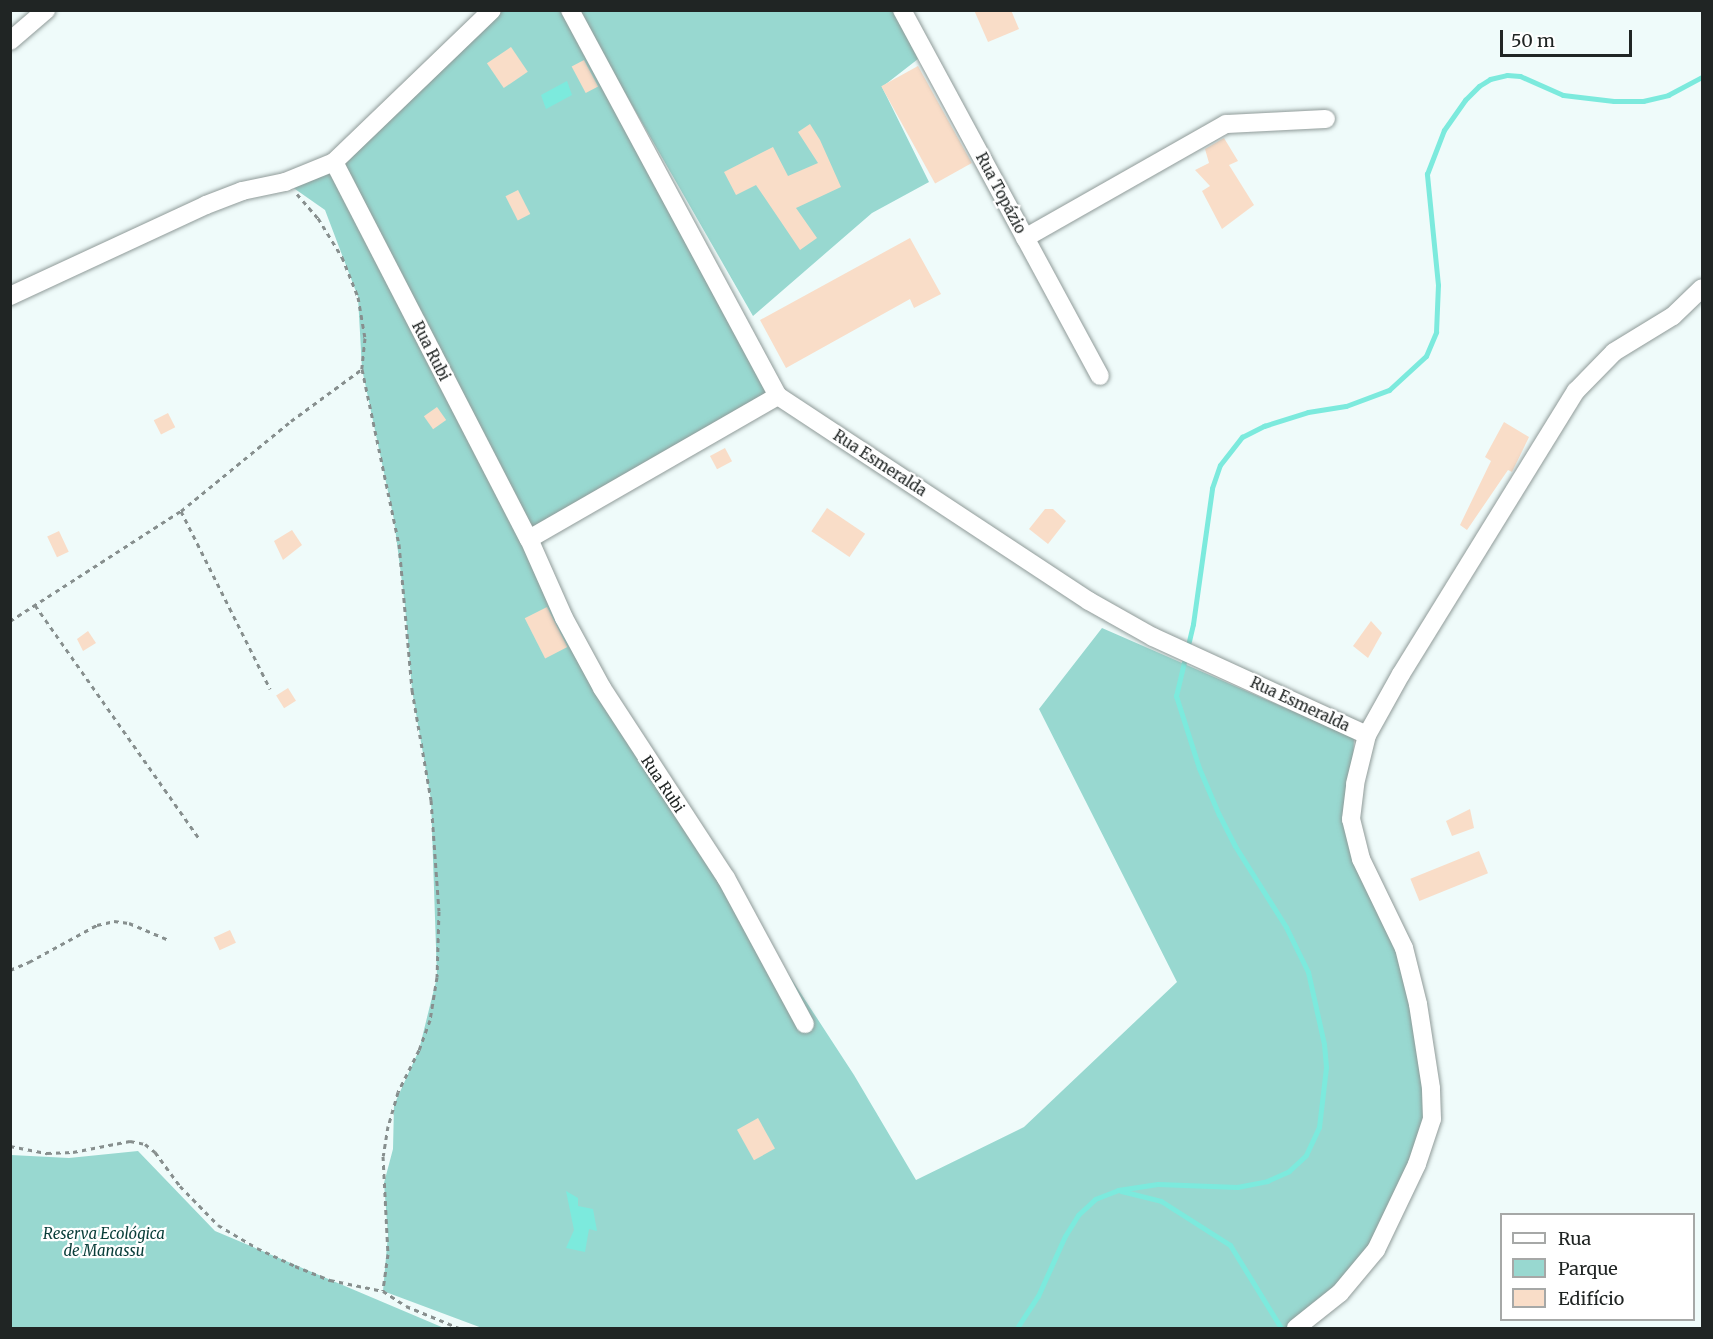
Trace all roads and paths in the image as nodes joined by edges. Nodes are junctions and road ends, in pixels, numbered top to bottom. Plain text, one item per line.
1 (46, 10) edge
2 (492, 10) edge
3 (570, 10) edge
4 (902, 10) edge
5 (10, 41) edge
6 (1326, 118) dead end
7 (334, 162) junction
8 (285, 182) junction
9 (1025, 238) junction
10 (1702, 288) edge
11 (10, 296) edge
12 (362, 369) junction
13 (1100, 376) dead end
14 (778, 396) junction
15 (181, 511) junction
16 (529, 539) junction
17 (35, 605) junction
18 (10, 621) edge
19 (270, 689) dead end
20 (1367, 735) junction
21 (198, 837) dead end
22 (170, 940) dead end
23 (10, 970) edge
24 (806, 1024) dead end
25 (10, 1146) edge
26 (382, 1291) junction
27 (459, 1329) edge
28 (1296, 1329) edge

1 - 5 street
2 - 7 street
3 - 14 street, Rua Esmeralda
4 - 9 street, Rua Topázio
6 - 9 street
7 - 8 street
7 - 16 street, Rua Rubi
8 - 11 street
8 - 12 path
9 - 13 street, Rua Topázio
10 - 20 street
12 - 15 path
12 - 26 path
14 - 16 street
14 - 20 street, Rua Esmeralda
15 - 17 path
15 - 19 path
16 - 24 street, Rua Rubi
17 - 18 path
17 - 21 path
20 - 28 street
22 - 23 path
25 - 26 path
26 - 27 path

